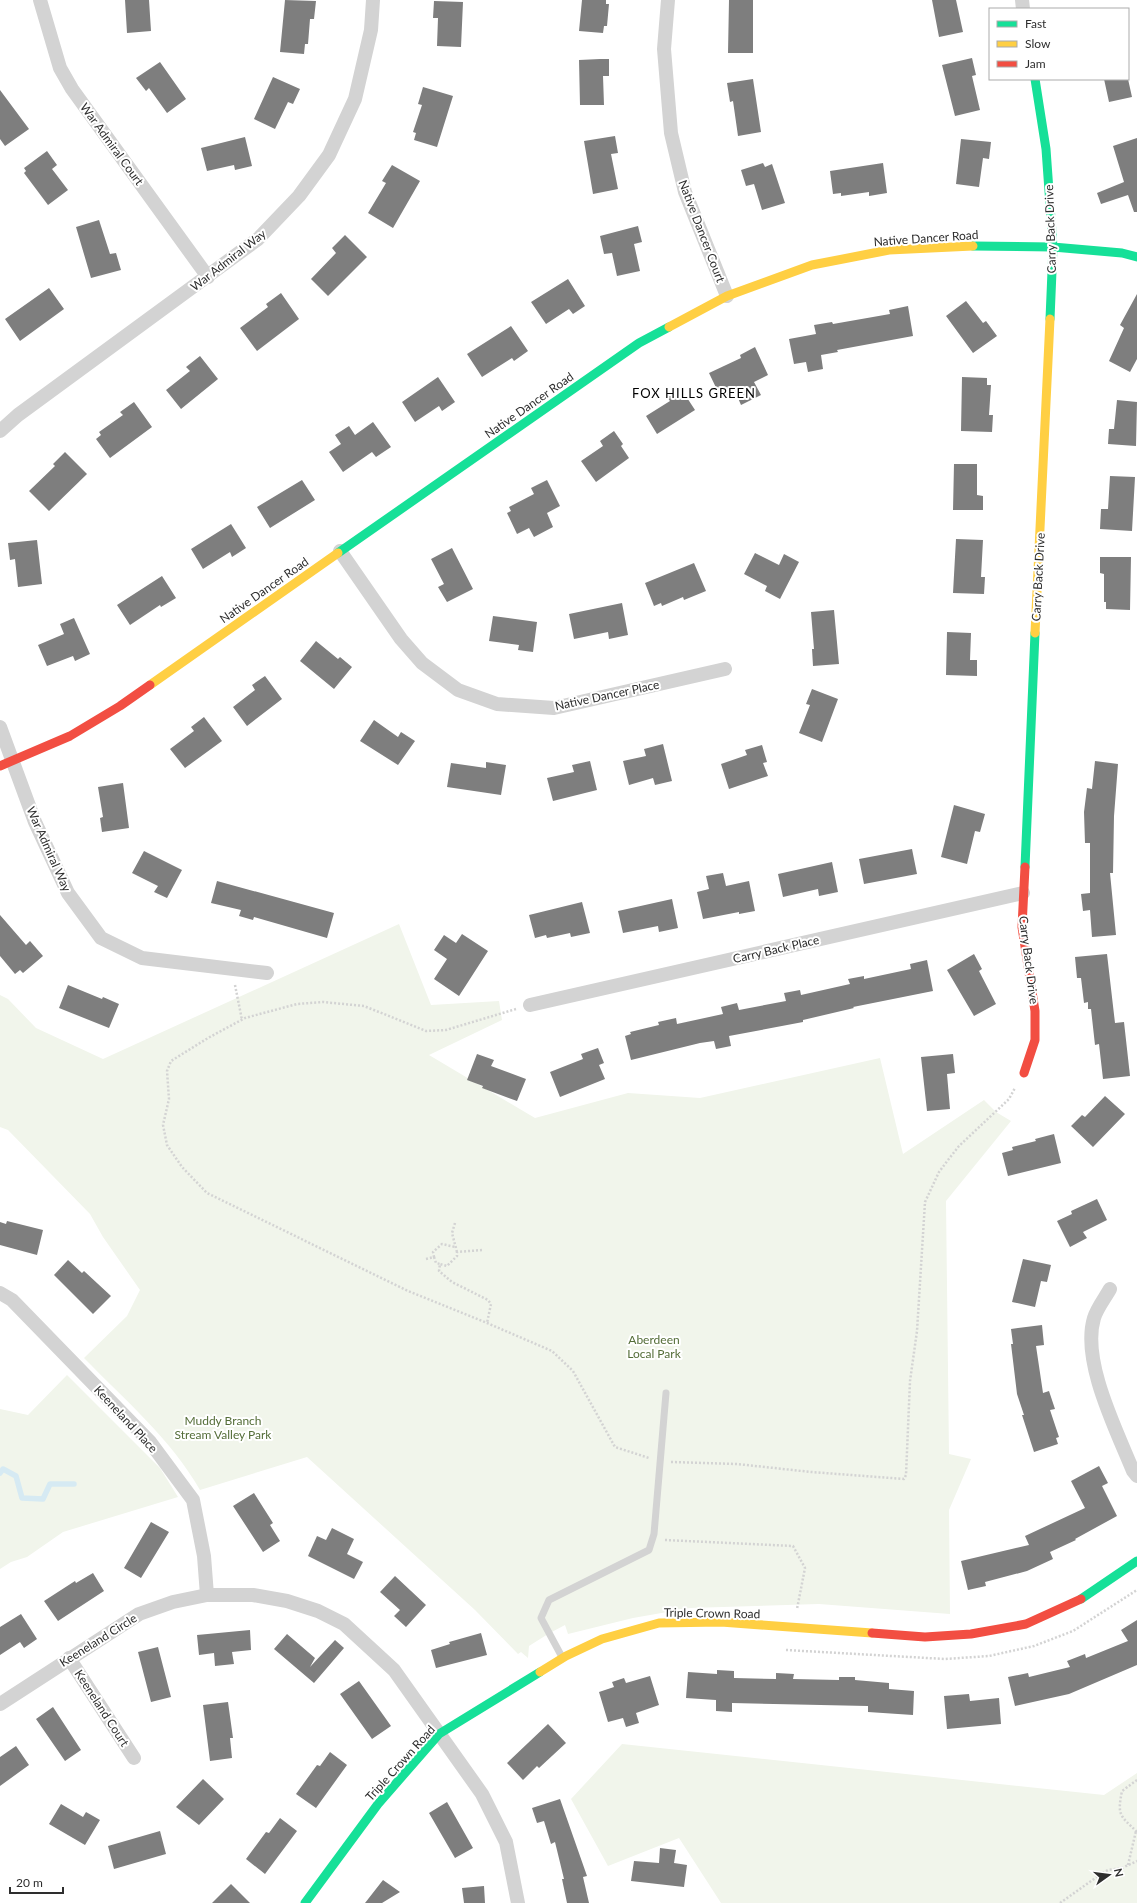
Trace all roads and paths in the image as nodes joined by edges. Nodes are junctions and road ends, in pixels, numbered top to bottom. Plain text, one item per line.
1 (40, 0) edge
2 (373, 0) edge
3 (668, 0) edge
4 (1035, 80) edge
5 (1053, 247) junction
6 (1137, 256) edge
7 (208, 277) junction
8 (727, 296) junction
9 (0, 431) edge
10 (340, 551) junction
11 (725, 669) dead end
12 (0, 727) edge
13 (6, 764) edge
14 (1023, 893) junction
15 (235, 969) junction
16 (267, 973) dead end
17 (530, 1005) joint
18 (242, 1020) junction
19 (1024, 1073) joint
20 (455, 1223) dead end
21 (455, 1247) junction
22 (482, 1250) dead end
23 (457, 1252) junction
24 (434, 1257) junction
25 (426, 1259) dead end
26 (440, 1264) junction
27 (1110, 1289) dead end
28 (0, 1293) edge
29 (487, 1323) junction
30 (666, 1393) dead end
31 (660, 1461) junction
32 (1137, 1476) edge
33 (652, 1540) junction
34 (1137, 1561) edge
35 (1137, 1590) edge
36 (207, 1595) junction
37 (794, 1627) junction
38 (1034, 1646) dead end
39 (69, 1658) junction
40 (563, 1658) junction
41 (0, 1704) edge
42 (439, 1734) junction
43 (134, 1758) dead end
44 (1137, 1780) edge
45 (1137, 1831) edge
46 (1137, 1861) edge
47 (1128, 1866) junction
48 (305, 1903) edge
49 (518, 1903) edge
50 (1060, 1903) edge

1 - 7 street, War Admiral Court
2 - 7 street, War Admiral Way
3 - 8 street, Native Dancer Court
4 - 5 street, Carry Back Drive
5 - 6 street, Native Dancer Road
5 - 8 street, Native Dancer Road
5 - 14 street, Carry Back Drive
7 - 9 street, War Admiral Way
8 - 10 street, Native Dancer Road
10 - 11 street, Native Dancer Place
10 - 13 street, Native Dancer Road
12 - 13 street, War Admiral Way
13 - 15 street, War Admiral Way
14 - 17 street, Carry Back Place
14 - 19 street, Carry Back Drive
15 - 16 street, War Admiral Way
15 - 18 path
17 - 18 path
18 - 29 path
19 - 31 path
20 - 21 path
21 - 23 path
21 - 24 path
22 - 23 path
23 - 26 path
24 - 25 path
24 - 26 path
26 - 29 path
27 - 32 street
28 - 36 street, Keeneland Place
29 - 31 path
30 - 31 lane
31 - 33 lane
33 - 37 path
33 - 40 lane
34 - 37 street, Triple Crown Road
35 - 38 path
36 - 39 street, Keeneland Circle
36 - 42 street, Keeneland Circle
37 - 40 street, Triple Crown Road
39 - 41 street, Keeneland Circle
39 - 43 street, Keeneland Court
40 - 42 street, Triple Crown Road
42 - 48 street, Triple Crown Road
42 - 49 street, Keeneland Circle
44 - 45 path
45 - 47 path
46 - 47 path
47 - 50 path

